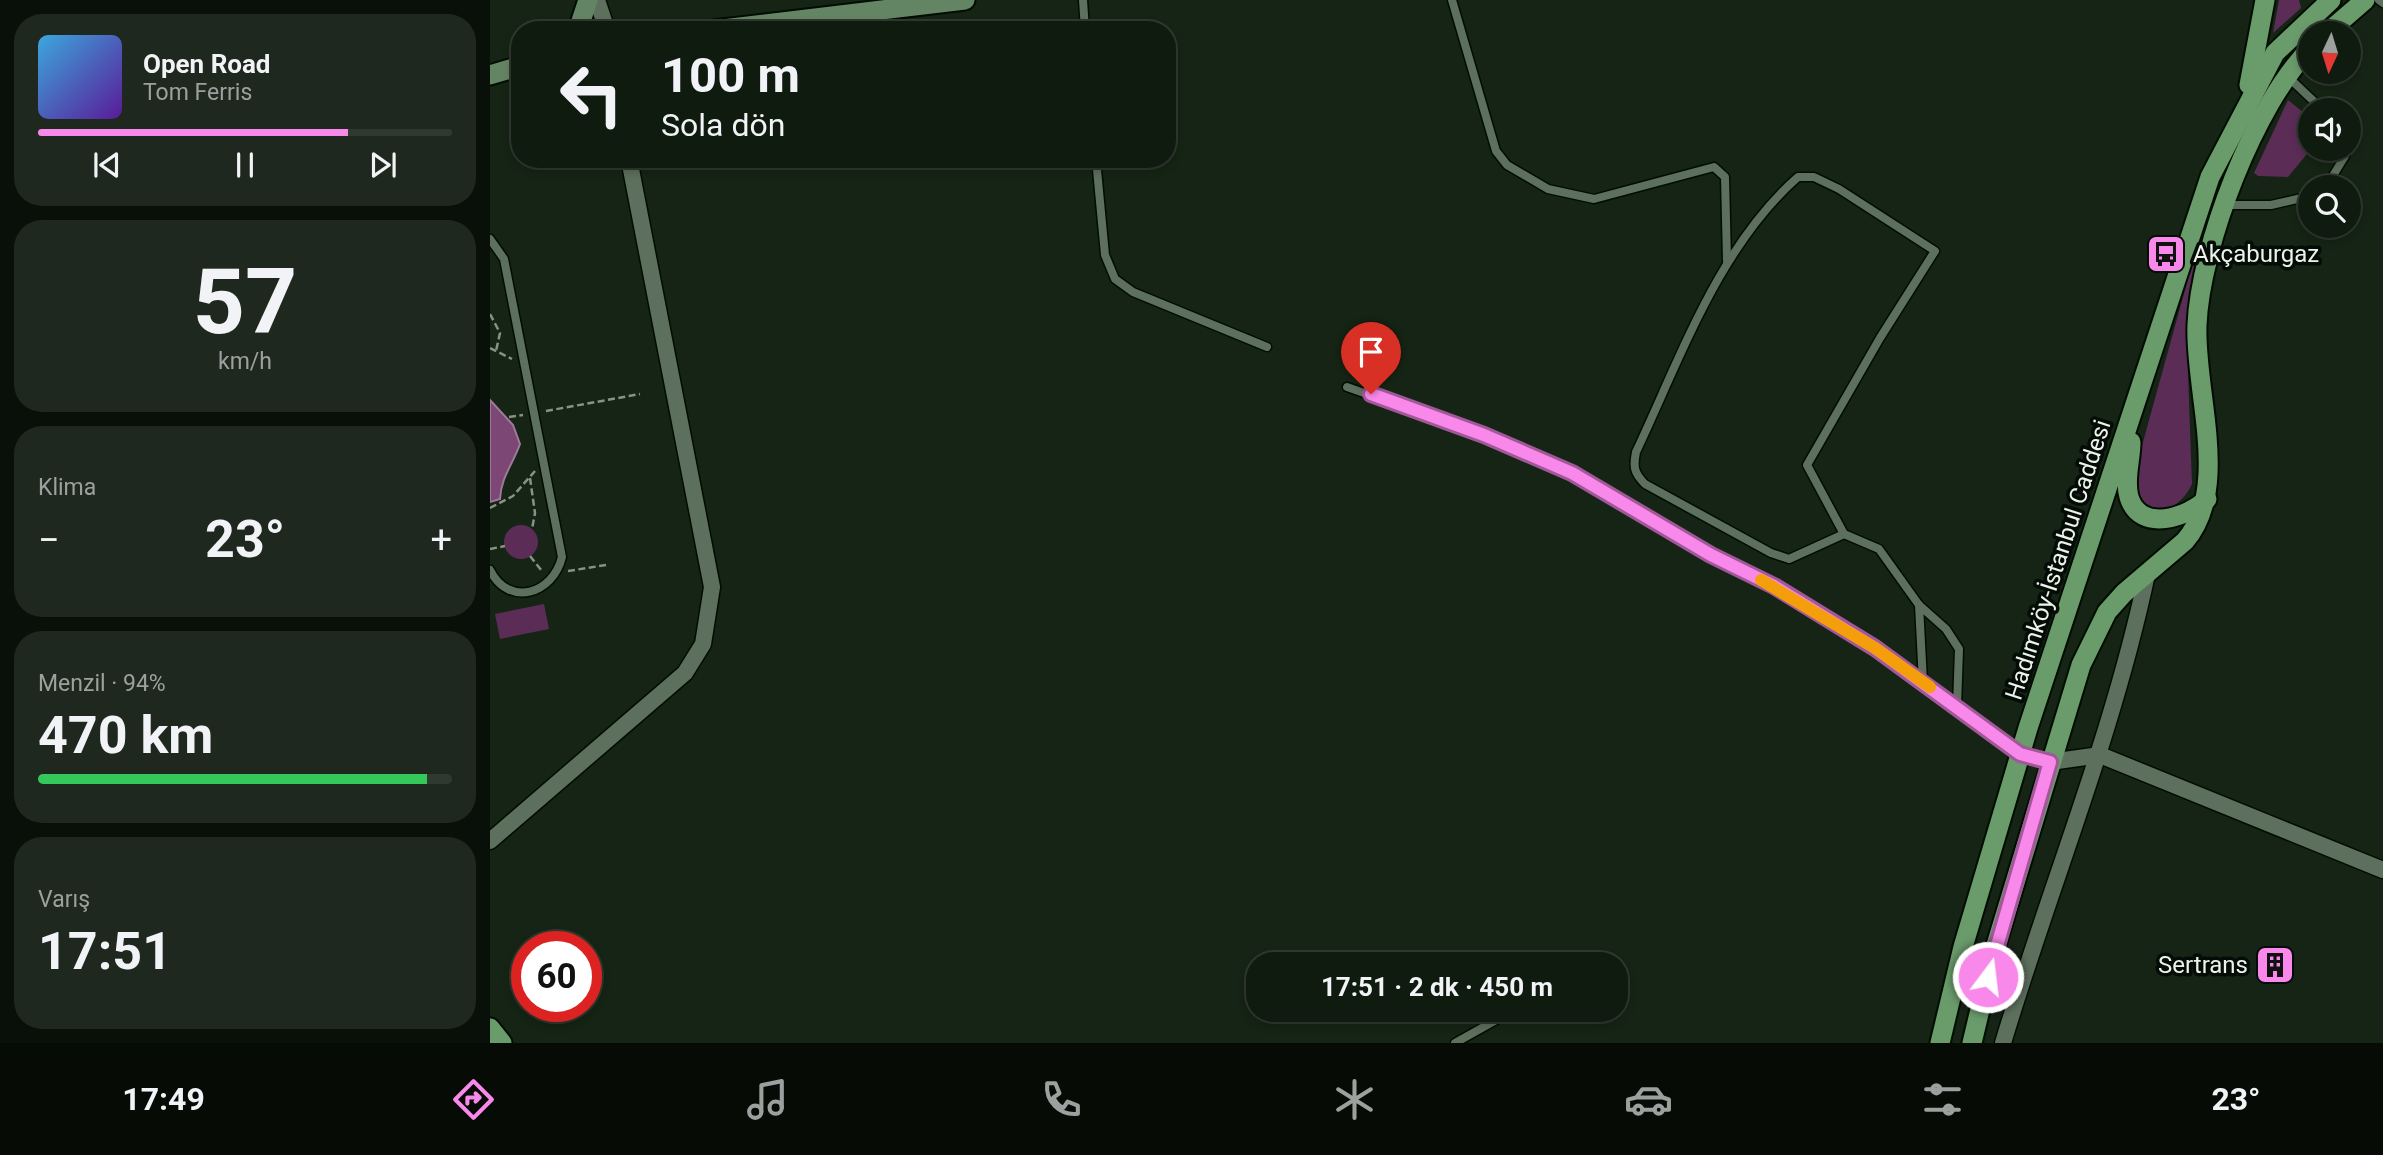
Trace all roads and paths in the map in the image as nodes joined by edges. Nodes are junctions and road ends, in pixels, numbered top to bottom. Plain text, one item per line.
1 (588, 0) edge
2 (597, 0) edge
3 (965, 0) edge
4 (1083, 0) edge
5 (1452, 0) edge
6 (2265, 0) edge
7 (2331, 0) edge
8 (2365, 0) edge
9 (2379, 0) edge
10 (2383, 3) edge
11 (581, 21) edge
12 (604, 21) edge
13 (789, 21) edge
14 (1084, 21) edge
15 (2341, 21) edge
16 (2298, 62) edge
17 (511, 69) edge
18 (490, 75) edge
19 (2287, 75) junction
20 (2311, 98) edge
21 (2246, 103) junction
22 (631, 168) edge
23 (1098, 168) edge
24 (2298, 199) edge
25 (2223, 205) junction
26 (490, 239) edge
27 (1727, 261) junction
28 (490, 314) edge
29 (1267, 347) dead end
30 (490, 348) edge
31 (496, 351) junction
32 (526, 370) junction
33 (1347, 387) dead end
34 (640, 394) dead end
35 (534, 413) junction
36 (2133, 415) junction
37 (509, 417) dead end
38 (543, 458) junction
39 (530, 477) junction
40 (2207, 499) junction
41 (490, 508) edge
42 (533, 529) dead end
43 (1844, 534) junction
44 (505, 546) dead end
45 (490, 549) edge
46 (490, 570) edge
47 (2147, 574) junction
48 (1919, 605) junction
49 (1923, 682) junction
50 (1957, 706) junction
51 (2020, 754) junction
52 (2100, 755) junction
53 (2050, 762) junction
54 (490, 841) edge
55 (2383, 870) edge
56 (1493, 1022) edge
57 (490, 1028) edge
58 (502, 1043) edge
59 (1455, 1043) edge
60 (1940, 1043) edge
61 (1972, 1043) edge
62 (2003, 1043) edge

1 - 11 main road
2 - 12 street
3 - 13 main road
4 - 14 lane
5 - 27 lane
6 - 21 main road
7 - 21 main road
8 - 15 main road
9 - 10 lane
16 - 19 main road
17 - 18 main road
19 - 20 lane
19 - 25 main road
21 - 36 main road
22 - 54 street
23 - 29 lane
24 - 25 lane
25 - 40 main road
26 - 32 lane
27 - 43 lane
27 - 43 lane
28 - 31 path
30 - 31 path
31 - 32 path
32 - 35 lane
33 - 49 lane
34 - 35 path
35 - 37 path
35 - 38 lane
36 - 40 main road
36 - 51 main road, Hadımköy-İstanbul Caddesi
38 - 39 path
38 - 46 lane
39 - 41 path
39 - 42 path
40 - 47 main road
43 - 48 lane
44 - 45 path
47 - 52 street
47 - 53 main road
48 - 49 lane
48 - 50 lane
49 - 50 lane
50 - 51 lane
51 - 53 main road
51 - 60 main road, Hadımköy-İstanbul Caddesi
52 - 53 street
52 - 55 street
52 - 62 street
53 - 61 main road
56 - 59 lane
57 - 58 main road

